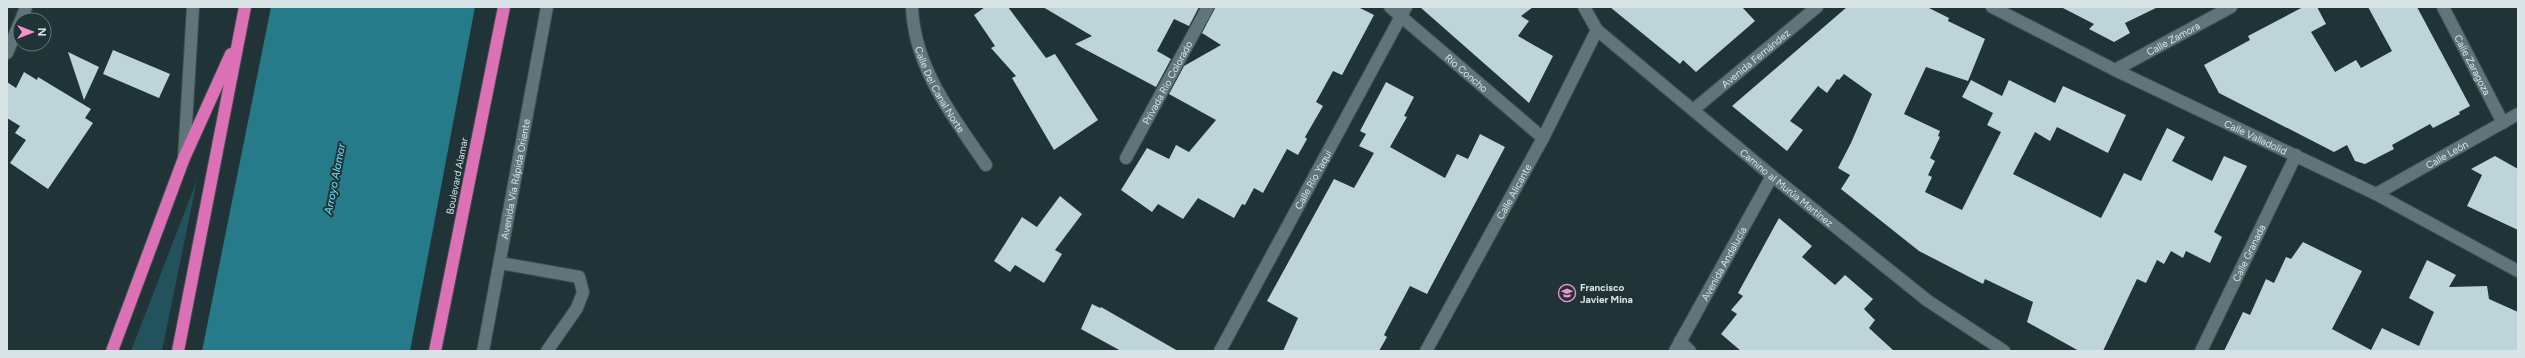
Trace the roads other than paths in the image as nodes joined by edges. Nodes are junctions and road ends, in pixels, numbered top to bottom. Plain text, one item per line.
1 (193, 7) edge
2 (245, 7) edge
3 (504, 7) edge
4 (547, 7) edge
5 (912, 7) edge
6 (1208, 7) edge
7 (1390, 7) edge
8 (1584, 7) edge
9 (1817, 7) edge
10 (1992, 7) edge
11 (2231, 7) edge
12 (2443, 7) edge
13 (1404, 12) edge
14 (1597, 30) junction
15 (240, 34) junction
16 (12, 41) edge
17 (7, 53) edge
18 (2115, 70) junction
19 (1693, 110) junction
20 (2518, 114) edge
21 (2503, 123) junction
22 (1543, 138) junction
23 (2296, 155) junction
24 (184, 158) junction
25 (1126, 158) dead end
26 (986, 165) dead end
27 (1772, 176) junction
28 (2376, 194) junction
29 (500, 264) junction
30 (2518, 271) edge
31 (1677, 346) edge
32 (112, 351) edge
33 (178, 351) edge
34 (435, 351) edge
35 (483, 351) edge
36 (547, 351) edge
37 (1220, 351) edge
38 (1426, 351) edge
39 (1690, 351) edge
40 (2004, 351) edge
41 (2202, 351) edge

1 - 24 street
2 - 15 highway
3 - 34 highway, Boulevard Alamar
4 - 29 street, Avenida Vía Rápida Oriente
5 - 26 street, Calle Del Canal Norte
6 - 25 street, Privada Río Colorado
7 - 13 street, Río Concho
8 - 14 street, Camino al Murúa Martínez
9 - 19 street, Avenida Fernández
10 - 18 street, Calle Valladolid
11 - 18 street, Calle Zamora
12 - 21 street, Calle Zaragoza
13 - 22 street, Río Concho
13 - 37 street, Calle Río Yaqui
14 - 19 street, Camino al Murúa Martínez
14 - 22 street, Calle Alicante
15 - 24 highway
15 - 33 highway
16 - 17 street
18 - 23 street, Calle Valladolid
19 - 27 street, Camino al Murúa Martínez
20 - 21 street, Calle León
21 - 28 street, Calle León
22 - 38 street, Calle Alicante
23 - 28 street, Calle Valladolid
23 - 41 street, Calle Granada
24 - 32 highway
27 - 31 street, Avenida Andalucía
27 - 40 street, Camino al Murúa Martínez
28 - 30 street, Calle Valladolid
29 - 35 street, Avenida Vía Rápida Oriente
29 - 36 street
31 - 39 street

